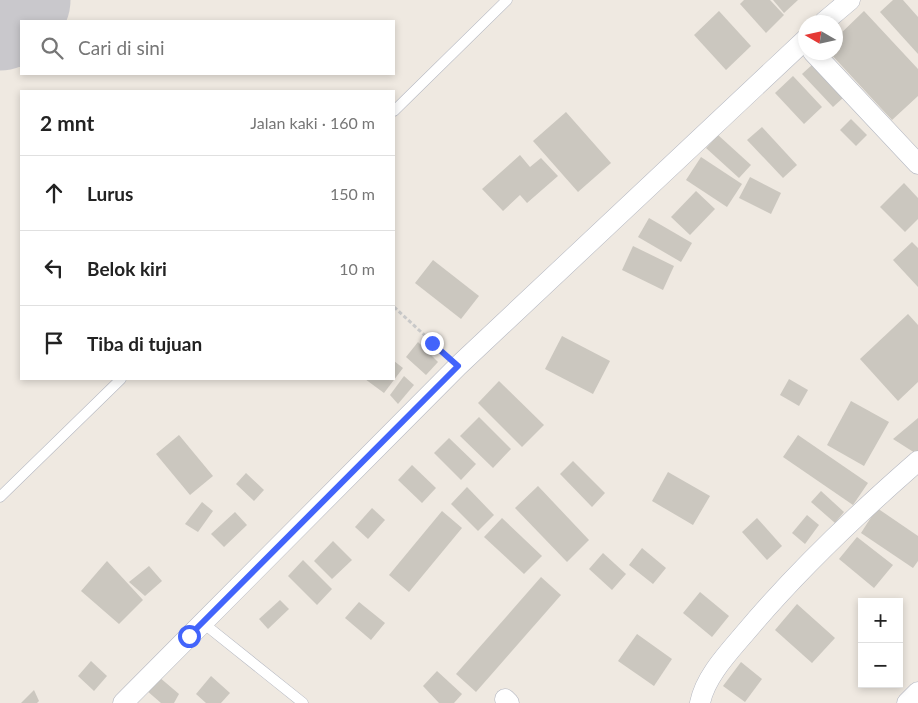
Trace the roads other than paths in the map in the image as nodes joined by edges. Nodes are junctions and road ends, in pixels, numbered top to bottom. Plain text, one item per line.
1 (507, 0) edge
2 (850, 0) edge
3 (832, 15) edge
4 (798, 51) edge
5 (821, 60) edge
6 (395, 110) edge
7 (918, 164) edge
8 (120, 380) edge
9 (918, 461) edge
10 (0, 496) edge
11 (202, 623) junction
12 (918, 692) edge
13 (123, 703) edge
14 (302, 703) edge
15 (700, 703) edge
16 (907, 703) edge

1 - 6 lane
2 - 3 street
4 - 11 street
5 - 7 street
8 - 10 lane
9 - 15 street
11 - 13 street
11 - 14 lane
12 - 16 street

